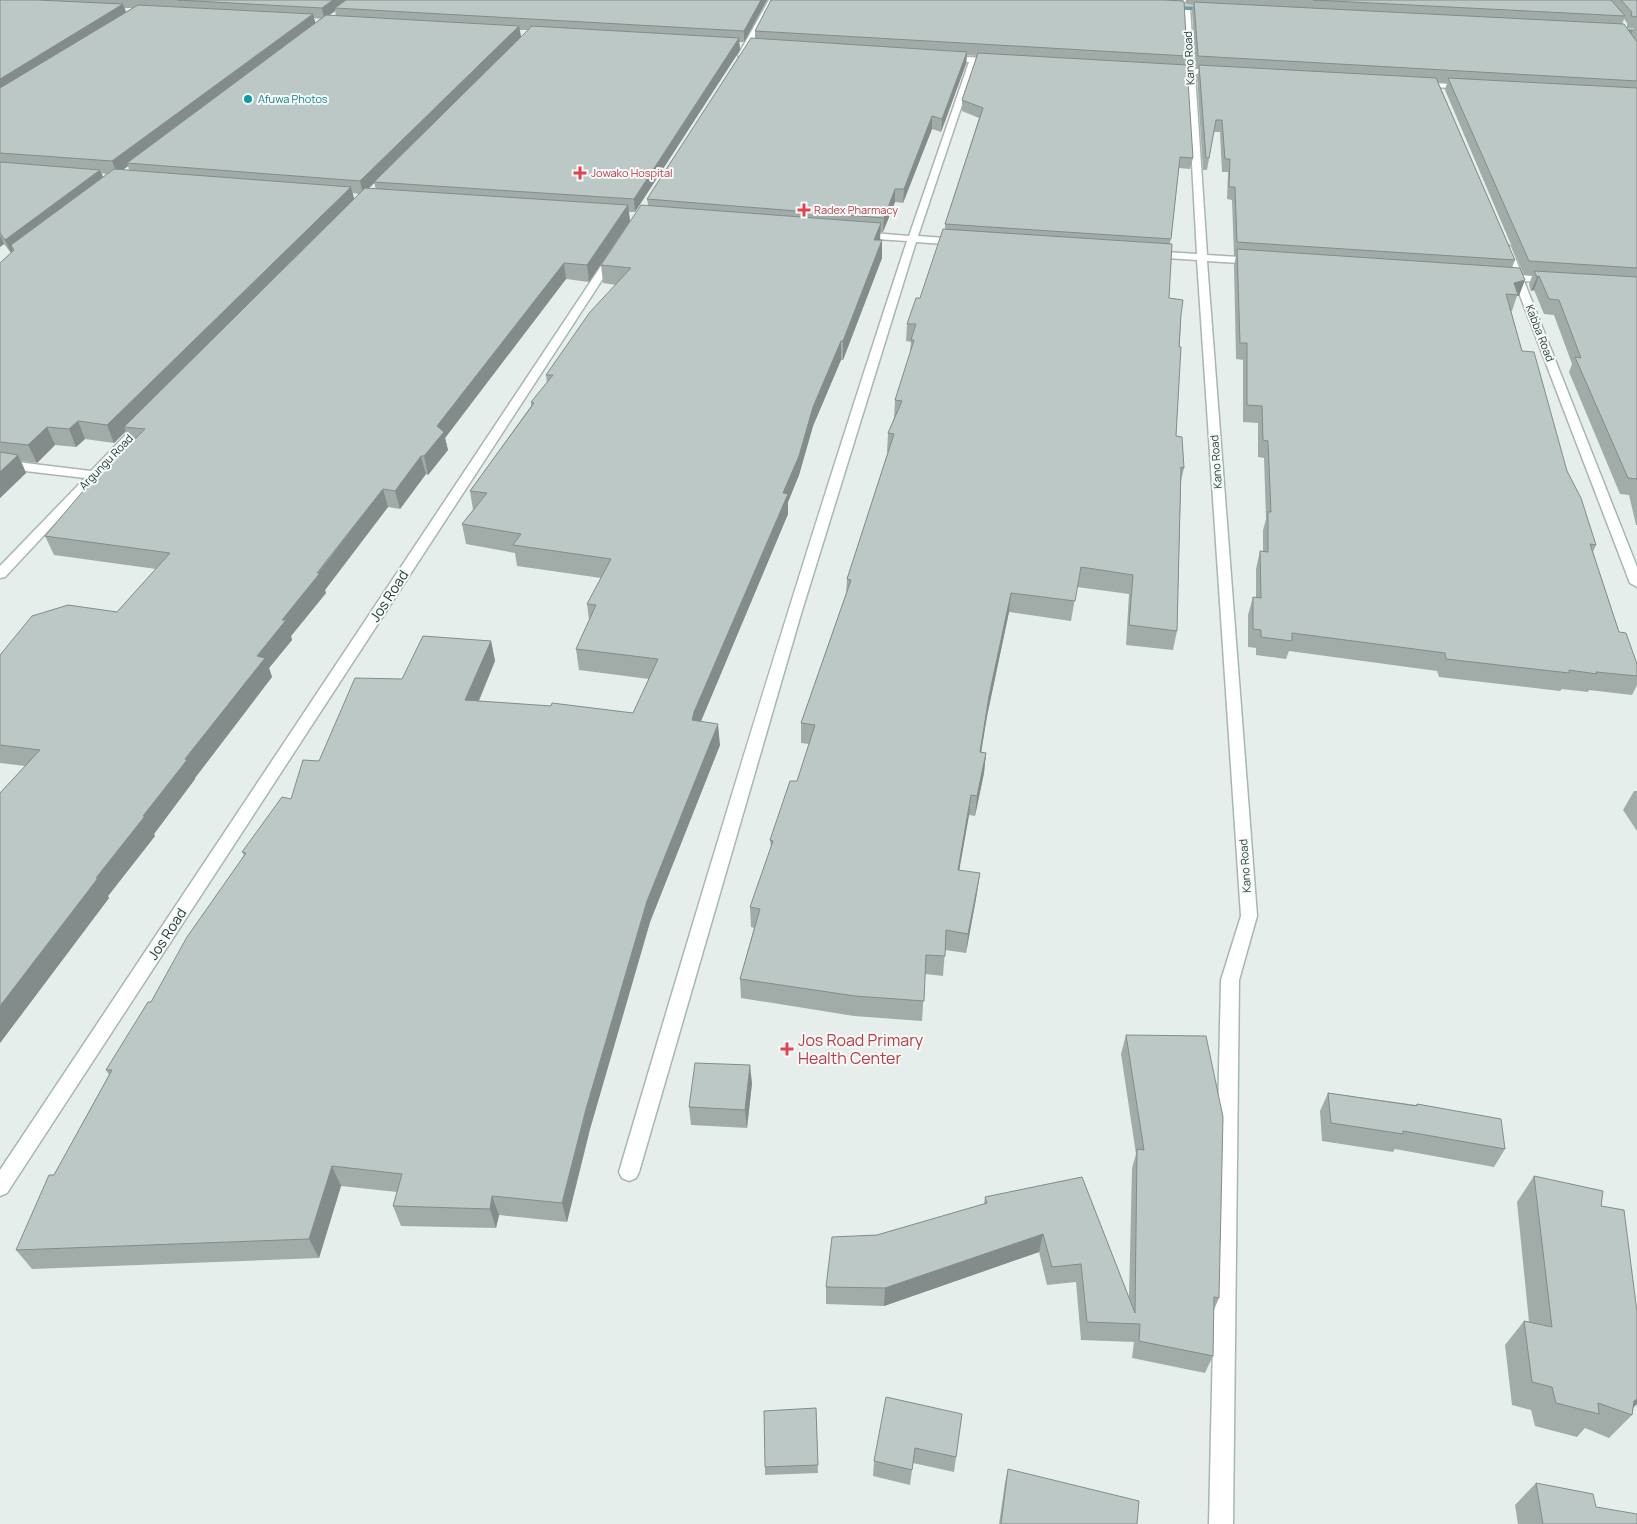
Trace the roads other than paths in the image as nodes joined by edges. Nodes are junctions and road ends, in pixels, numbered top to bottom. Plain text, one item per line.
1 (772, 0) edge
2 (1186, 3) edge
3 (1159, 4) edge
4 (1215, 4) edge
5 (1226, 10) edge
6 (1637, 26) edge
7 (1622, 31) junction
8 (1637, 32) edge
9 (1627, 37) edge
10 (943, 59) edge
11 (973, 60) junction
12 (1000, 62) edge
13 (737, 63) edge
14 (1161, 70) edge
15 (1190, 72) junction
16 (1229, 74) edge
17 (1407, 83) edge
18 (1475, 87) edge
19 (853, 234) edge
20 (911, 239) junction
21 (1503, 241) edge
22 (969, 243) edge
23 (617, 250) edge
24 (1144, 254) edge
25 (1202, 257) junction
26 (1261, 261) edge
27 (1499, 277) edge
28 (1519, 278) junction
29 (1558, 281) edge
30 (148, 418) edge
31 (0, 464) edge
32 (92, 475) junction
33 (0, 574) edge
34 (1637, 583) edge
35 (629, 1172) dead end
36 (0, 1188) edge
37 (1221, 1524) edge

1 - 13 street
2 - 3 main road
2 - 4 main road
2 - 5 main road
2 - 15 street, Kano Road
6 - 7 main road
7 - 8 main road
7 - 9 street
10 - 11 street
11 - 12 street
11 - 20 street
14 - 15 street
15 - 16 street
15 - 25 street, Kano Road
17 - 18 street
19 - 20 street
20 - 22 street
20 - 35 street
21 - 28 street, Kabba Road
23 - 36 street, Jos Road
24 - 25 street
25 - 26 street
25 - 37 street, Kano Road
27 - 28 street
28 - 29 street
28 - 34 street, Kabba Road
30 - 32 street, Argungu Road
31 - 32 street
32 - 33 street, Argungu Road

